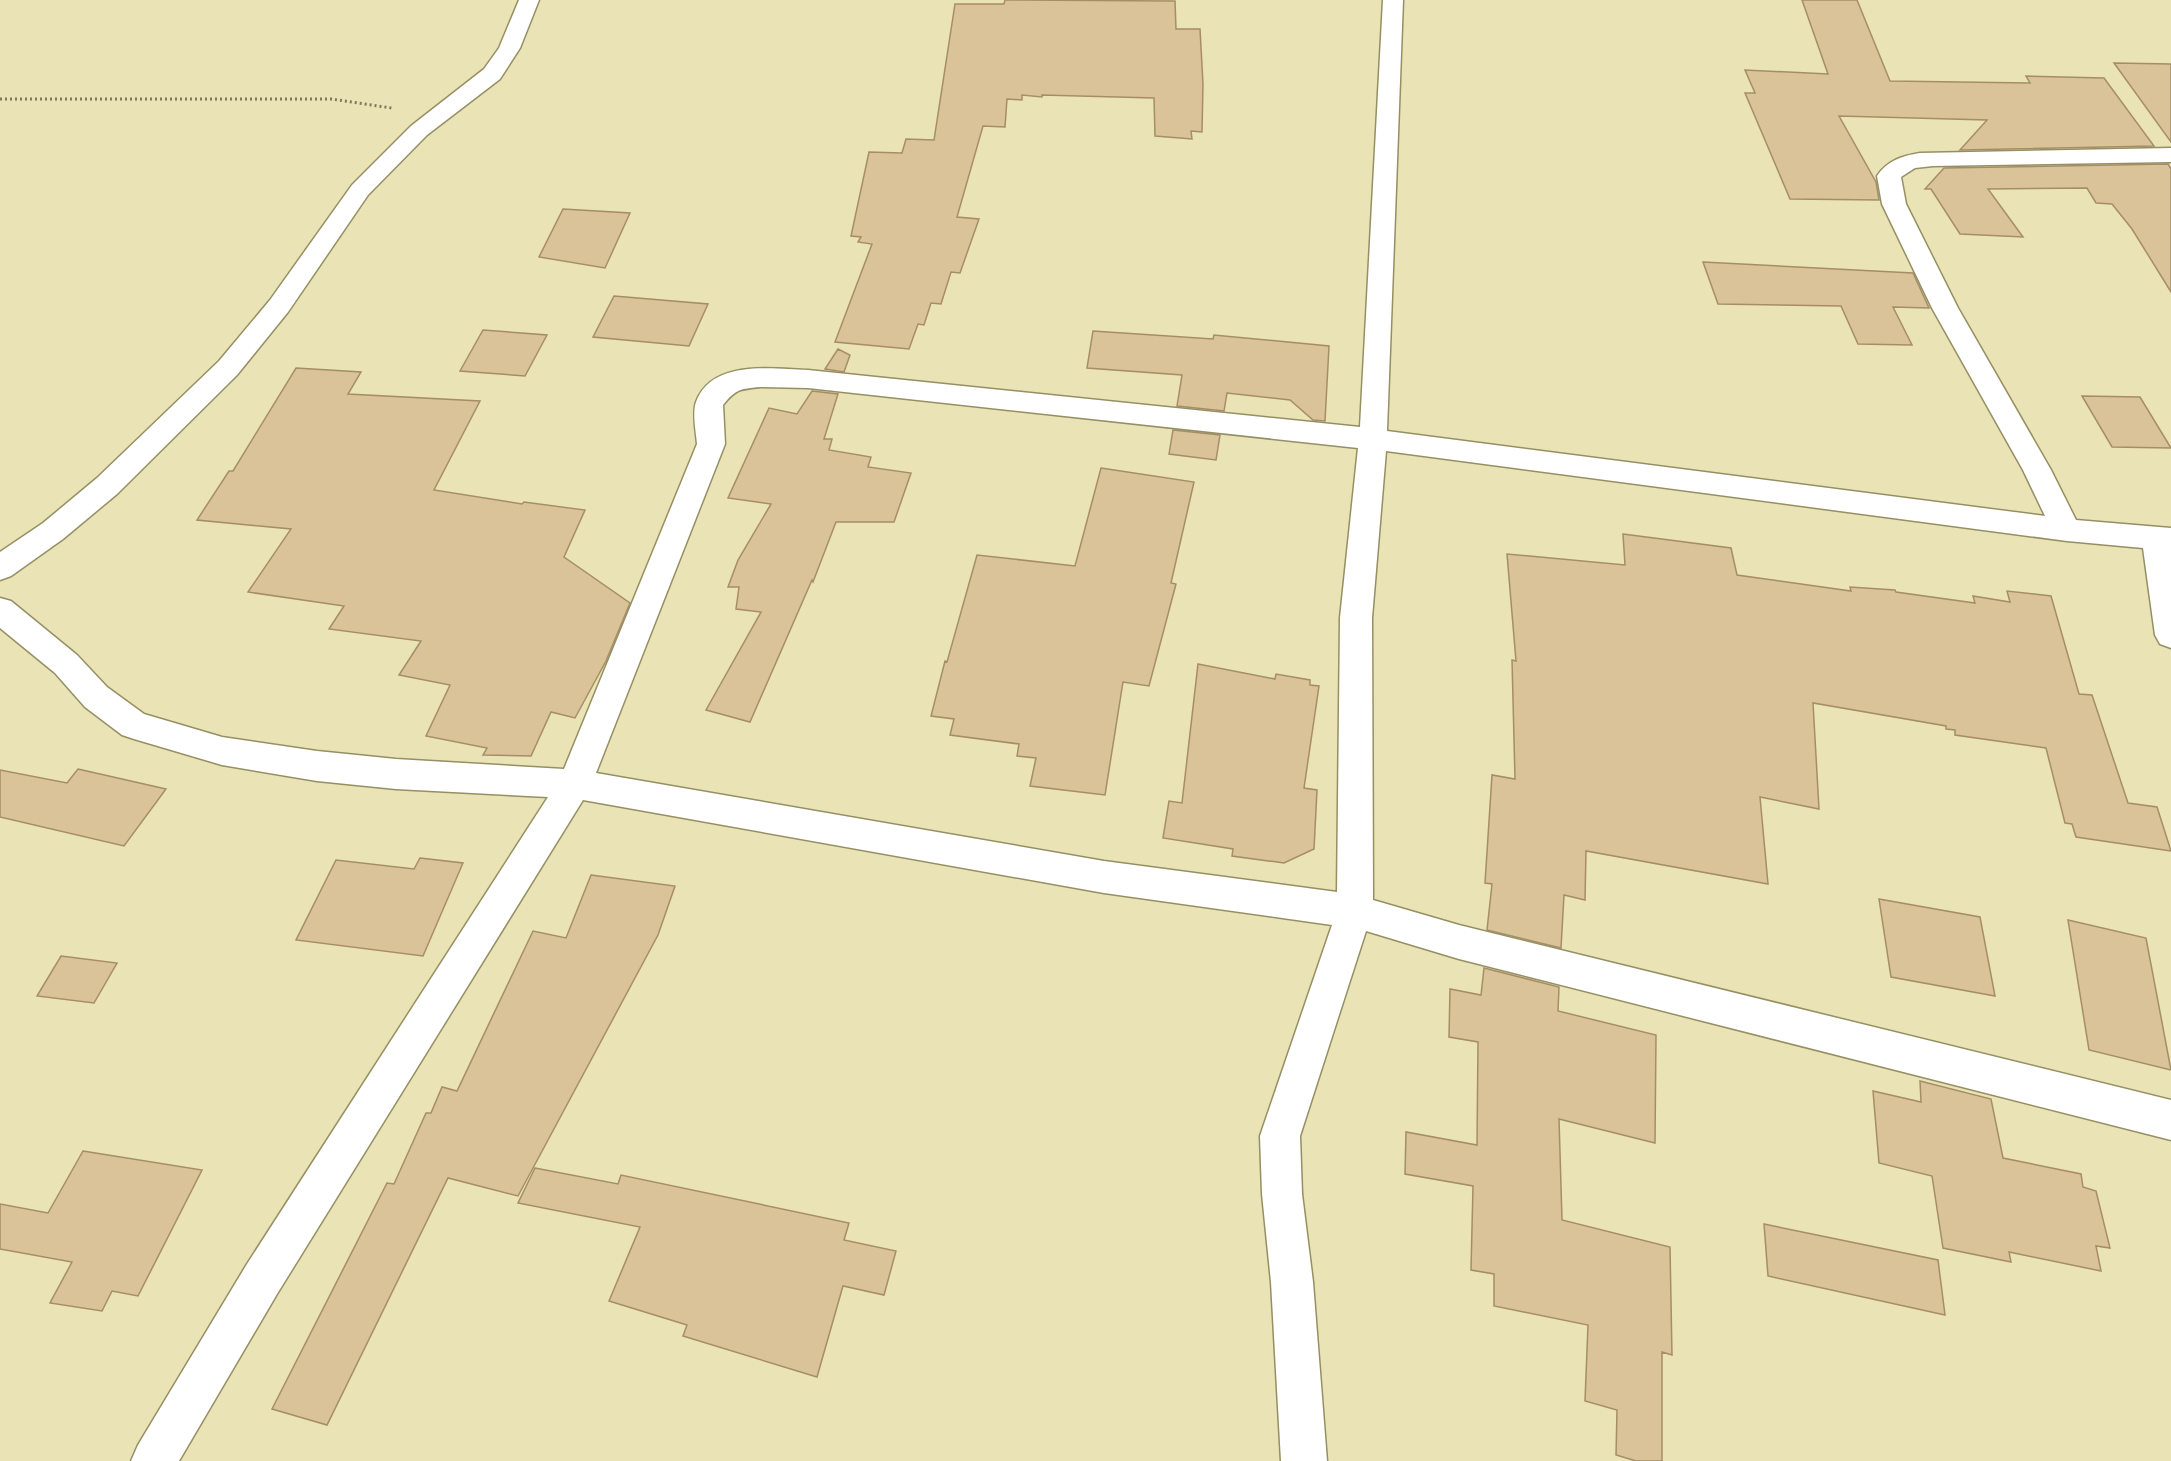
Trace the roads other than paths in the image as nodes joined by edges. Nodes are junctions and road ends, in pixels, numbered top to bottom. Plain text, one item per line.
1 (529, 0) edge
2 (1393, 0) edge
3 (2171, 155) edge
4 (1373, 439) junction
5 (2067, 530) junction
6 (2164, 538) edge
7 (0, 568) edge
8 (0, 610) edge
9 (2171, 635) edge
10 (575, 784) junction
11 (1354, 911) junction
12 (2171, 1120) edge
13 (154, 1461) edge
14 (1304, 1461) edge

1 - 7 street
2 - 4 street
3 - 5 street
4 - 5 street
4 - 10 street
4 - 11 street
5 - 6 street
6 - 9 street
8 - 10 street
10 - 11 street
10 - 13 street
11 - 12 street
11 - 14 street

